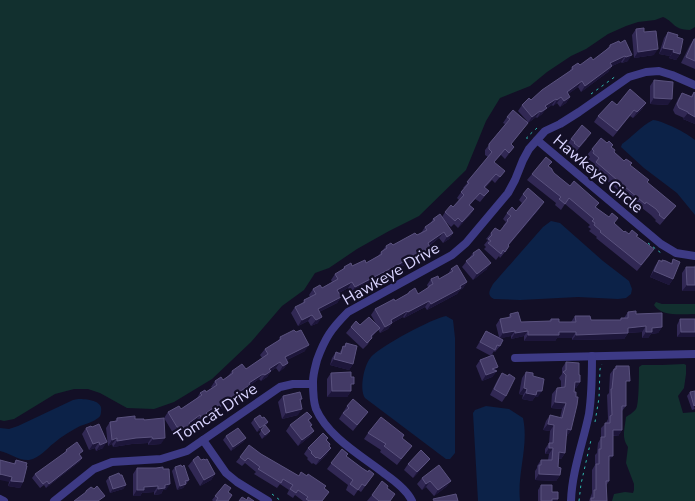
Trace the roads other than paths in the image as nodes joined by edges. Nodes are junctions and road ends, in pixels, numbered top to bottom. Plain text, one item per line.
1 (695, 85) edge
2 (537, 140) junction
3 (695, 256) edge
4 (695, 354) edge
5 (592, 356) junction
6 (515, 358) dead end
7 (313, 384) junction
8 (203, 440) junction
9 (269, 497) edge
10 (0, 499) edge
11 (4, 501) edge
12 (54, 501) edge
13 (412, 501) edge
14 (571, 501) edge

1 - 2 street, Hawkeye Circle
2 - 3 street, Hawkeye Circle
2 - 7 street, Hawkeye Drive
4 - 5 street
5 - 6 street
5 - 14 street
7 - 8 street, Tomcat Drive
7 - 13 street, Hawkeye Drive
8 - 9 street
8 - 12 street, Tomcat Drive
10 - 11 street

